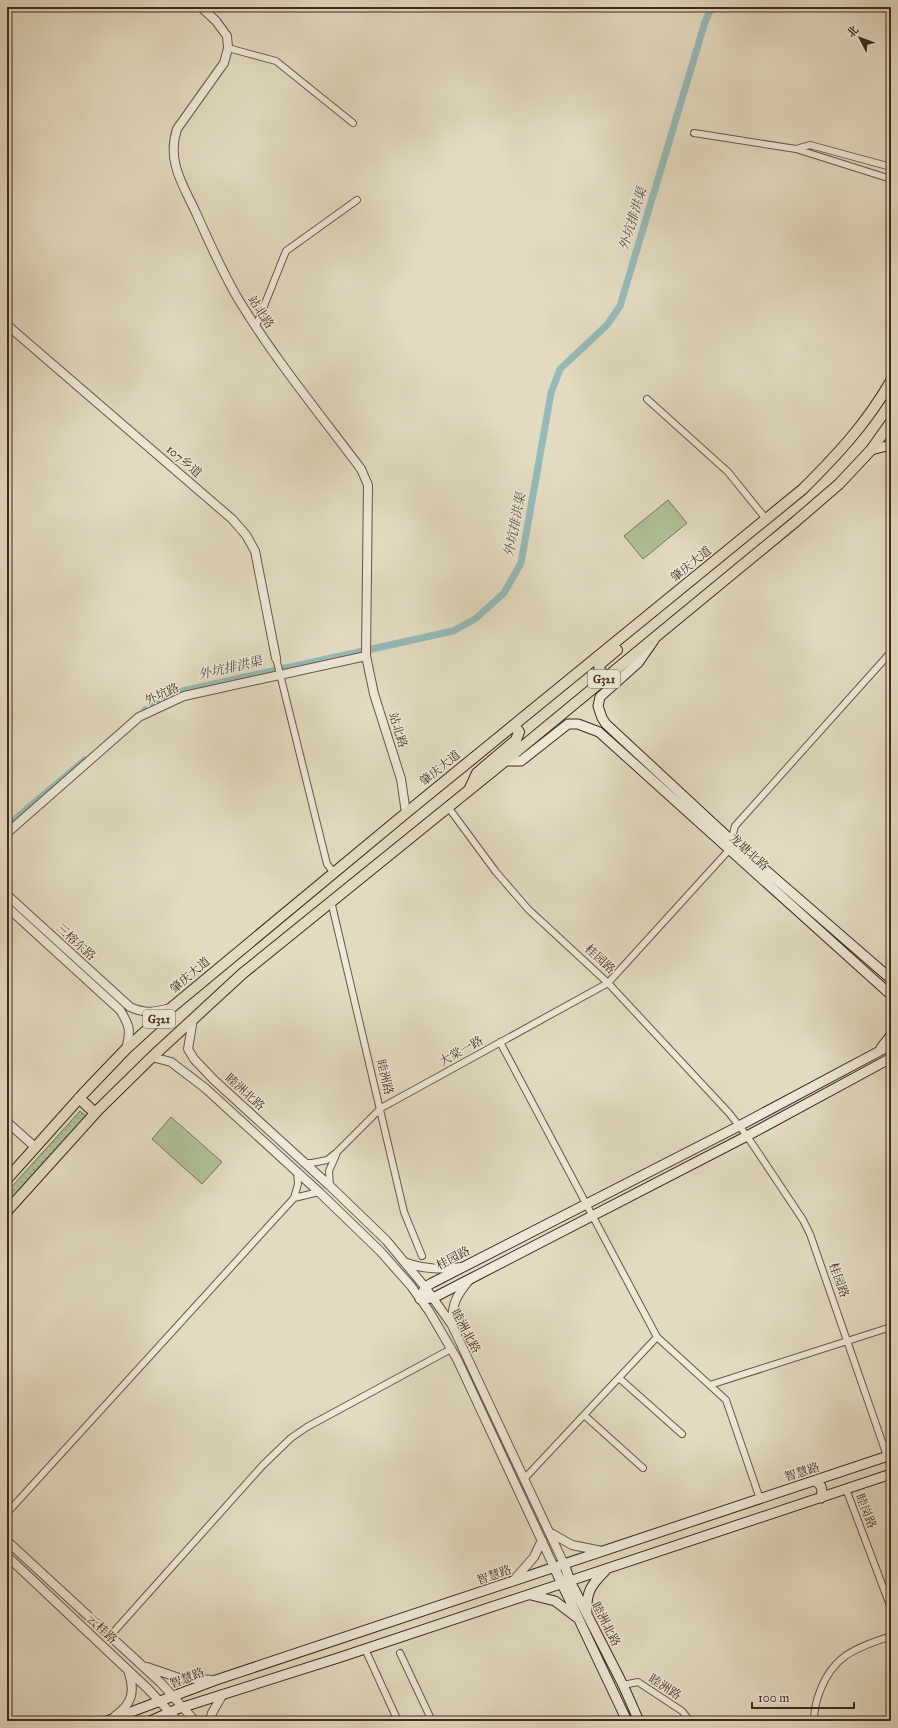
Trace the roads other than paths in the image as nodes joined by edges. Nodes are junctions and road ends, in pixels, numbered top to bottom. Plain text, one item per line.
1 (201, 7) edge
2 (228, 48) junction
3 (353, 123) dead end
4 (694, 133) dead end
5 (796, 149) junction
6 (891, 167) edge
7 (891, 179) edge
8 (357, 200) dead end
9 (7, 326) edge
10 (256, 326) junction
11 (891, 381) edge
12 (647, 399) dead end
13 (891, 422) edge
14 (891, 445) edge
15 (870, 450) junction
16 (766, 519) junction
17 (644, 619) junction
18 (659, 633) junction
19 (891, 652) edge
20 (366, 656) junction
21 (276, 658) joint
22 (280, 675) junction
23 (608, 676) junction
24 (514, 725) junction
25 (505, 761) junction
26 (468, 791) junction
27 (448, 807) junction
28 (406, 813) junction
29 (7, 833) edge
30 (731, 840) junction
31 (729, 850) junction
32 (334, 873) junction
33 (7, 895) edge
34 (331, 902) junction
35 (7, 907) edge
36 (891, 979) edge
37 (608, 983) junction
38 (888, 992) edge
39 (891, 1003) edge
40 (171, 1008) junction
41 (193, 1019) junction
42 (891, 1035) edge
43 (500, 1042) junction
44 (891, 1045) edge
45 (126, 1050) junction
46 (878, 1052) junction
47 (152, 1057) junction
48 (889, 1060) edge
49 (214, 1080) junction
50 (206, 1088) junction
51 (80, 1098) junction
52 (381, 1108) junction
53 (96, 1113) junction
54 (7, 1122) edge
55 (739, 1126) junction
56 (747, 1136) junction
57 (35, 1147) junction
58 (336, 1153) junction
59 (304, 1163) junction
60 (297, 1171) junction
61 (7, 1179) edge
62 (330, 1186) junction
63 (319, 1192) junction
64 (294, 1198) junction
65 (586, 1204) junction
66 (7, 1211) edge
67 (592, 1216) junction
68 (422, 1256) dead end
69 (405, 1262) junction
70 (463, 1266) junction
71 (472, 1278) junction
72 (425, 1287) junction
73 (433, 1298) junction
74 (420, 1299) junction
75 (452, 1325) junction
76 (891, 1327) edge
77 (657, 1337) junction
78 (847, 1342) junction
79 (452, 1349) junction
80 (619, 1378) junction
81 (710, 1385) junction
82 (584, 1415) junction
83 (682, 1434) dead end
84 (889, 1456) edge
85 (643, 1468) dead end
86 (891, 1474) edge
87 (524, 1479) junction
88 (815, 1481) junction
89 (846, 1489) junction
90 (821, 1498) junction
91 (760, 1499) junction
92 (7, 1512) edge
93 (549, 1532) junction
94 (542, 1540) junction
95 (7, 1541) edge
96 (602, 1551) junction
97 (7, 1556) edge
98 (564, 1564) junction
99 (554, 1567) junction
100 (607, 1568) junction
101 (513, 1581) junction
102 (566, 1582) junction
103 (530, 1594) junction
104 (891, 1608) edge
105 (587, 1613) junction
106 (579, 1620) junction
107 (110, 1636) junction
108 (891, 1636) edge
109 (336, 1641) junction
110 (365, 1649) junction
111 (400, 1653) dead end
112 (341, 1657) junction
113 (143, 1666) junction
114 (128, 1670) junction
115 (216, 1680) junction
116 (623, 1686) junction
117 (223, 1694) junction
118 (174, 1696) junction
119 (160, 1701) junction
120 (183, 1707) junction
121 (170, 1712) junction
122 (108, 1720) edge
123 (150, 1721) edge
124 (178, 1721) edge
125 (195, 1721) edge
126 (210, 1721) edge
127 (398, 1721) edge
128 (432, 1721) edge
129 (627, 1721) edge
130 (639, 1721) edge
131 (690, 1721) edge
132 (814, 1721) edge

1 - 2 street
2 - 3 street
2 - 10 street, 站北路
4 - 5 street
5 - 6 street
5 - 7 street
8 - 10 street
9 - 21 street, 107乡道
10 - 20 street, 站北路
11 - 16 highway, 肇庆大道 / G321
12 - 16 street
13 - 15 highway, G321
14 - 15 main road
15 - 18 highway, G321
16 - 17 highway, 肇庆大道 / G321
17 - 23 highway
17 - 24 highway, 肇庆大道 / G321
18 - 23 highway, G321
18 - 30 main road, 龙塘北路
19 - 30 street
20 - 22 street, 外坑路
20 - 28 street, 站北路
21 - 22 street
22 - 29 street, 外坑路
22 - 32 street
23 - 25 highway, G321
24 - 26 highway
24 - 28 highway, 肇庆大道 / G321
25 - 26 highway, G321
25 - 31 main road, 龙塘北路
26 - 27 highway, G321
27 - 34 highway, G321
27 - 37 street, 桂园路
28 - 32 highway, 肇庆大道 / G321
30 - 31 street
30 - 36 main road, 龙塘北路
31 - 37 street, 大棠一路
31 - 38 main road, 龙塘北路
32 - 40 highway, 肇庆大道 / G321
33 - 40 street, 三榕东路
34 - 41 highway, G321
34 - 52 street, 睦洲路
35 - 45 street, 三榕东路
37 - 43 street, 大棠一路
37 - 55 street, 桂园路
38 - 39 main road
40 - 45 highway, 肇庆大道 / G321
41 - 47 highway, G321
41 - 49 street, 睦洲北路
42 - 46 main road
43 - 52 street, 大棠一路
43 - 65 street
44 - 46 main road, 桂园路
45 - 51 highway, 肇庆大道 / G321
46 - 55 main road, 桂园路
47 - 50 street, 睦洲北路
47 - 53 highway, G321
48 - 56 main road
49 - 50 street
49 - 59 street, 睦洲北路
50 - 60 street, 睦洲北路
51 - 53 highway
51 - 57 highway, 肇庆大道 / G321
52 - 58 street, 大棠一路
52 - 68 street, 睦洲路
53 - 66 highway, G321
54 - 57 street
55 - 56 street, 桂园路
55 - 65 main road, 桂园路
56 - 67 main road
56 - 78 street, 桂园路
57 - 61 highway, 肇庆大道 / G321
58 - 59 street
58 - 62 street
59 - 62 street, 睦洲北路
60 - 63 street, 睦洲北路
60 - 64 street
62 - 69 street, 睦洲北路
63 - 64 street
63 - 74 street, 睦洲北路
64 - 92 street
65 - 67 street
65 - 70 main road, 桂园路
67 - 71 main road
67 - 77 street
69 - 70 street
69 - 72 street, 睦洲北路
70 - 72 main road, 桂园路
71 - 73 main road
71 - 75 street
72 - 73 street, 睦洲北路
72 - 74 main road
73 - 74 main road
73 - 75 street, 睦洲北路
74 - 79 street, 睦洲北路
75 - 87 street, 睦洲北路
76 - 78 street
77 - 80 street
77 - 81 street
78 - 81 street
78 - 84 street, 桂园路
79 - 94 street, 睦洲北路
79 - 107 street
80 - 82 street
80 - 83 street
81 - 91 street
82 - 85 street
82 - 87 street
84 - 88 main road, 智慧路
86 - 89 main road
87 - 93 street, 睦洲北路
88 - 90 main road
88 - 91 main road, 智慧路
89 - 90 main road
89 - 104 street, 睦岗路
90 - 100 main road
91 - 96 main road, 智慧路
93 - 96 street
93 - 98 street, 睦洲北路
94 - 99 street, 睦洲北路
94 - 101 street
95 - 107 street, 云桂路
96 - 98 main road, 智慧路
97 - 114 street, 云桂路
98 - 99 main road, 智慧路
98 - 102 main road, 睦洲北路
99 - 101 main road, 智慧路
99 - 102 main road, 睦洲北路
100 - 102 main road
100 - 105 main road
101 - 109 main road, 智慧路
102 - 103 main road
102 - 105 main road, 睦洲北路
102 - 106 main road, 睦洲北路
103 - 106 main road
103 - 110 main road
105 - 116 main road, 睦洲北路
106 - 129 main road, 睦洲北路
107 - 113 street, 云桂路
108 - 132 street
109 - 112 main road
109 - 115 main road, 智慧路
110 - 112 main road
110 - 127 street
111 - 128 street
112 - 117 main road
113 - 115 street
113 - 118 street, 云桂路
114 - 119 street, 云桂路
114 - 122 street
115 - 118 main road, 智慧路
116 - 130 main road, 睦洲北路
116 - 131 street, 睦洲路
117 - 120 main road
117 - 126 street
118 - 119 main road, 智慧路
118 - 120 street, 云桂路
119 - 121 street, 云桂路
119 - 122 main road, 智慧路
120 - 121 main road
120 - 125 street, 云桂路
121 - 123 main road
121 - 124 street, 云桂路

